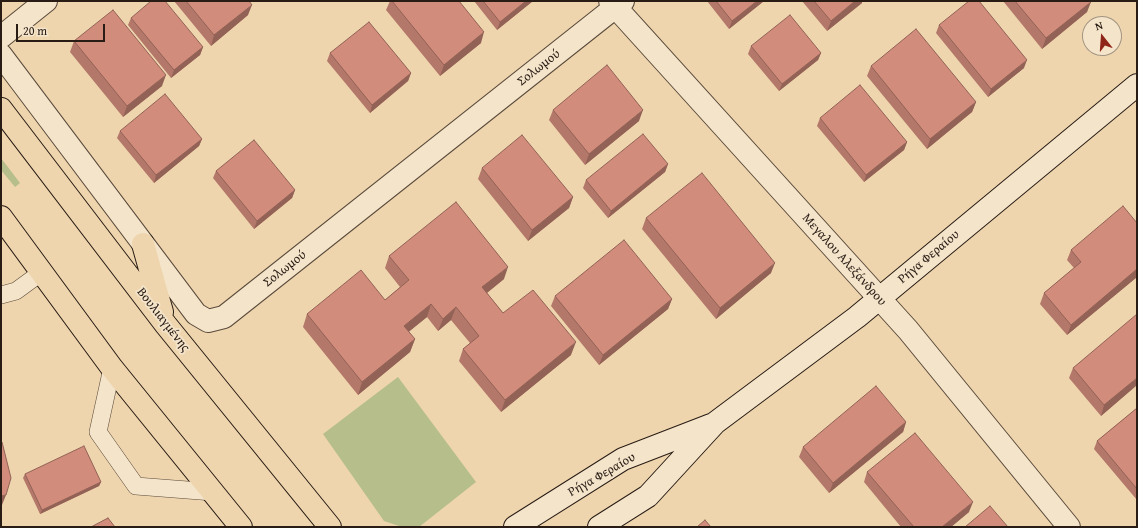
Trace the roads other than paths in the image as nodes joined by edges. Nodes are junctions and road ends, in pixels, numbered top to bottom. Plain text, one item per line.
1 (46, 1) edge
2 (616, 3) edge
3 (1, 37) edge
4 (1, 55) edge
5 (1137, 85) edge
6 (1, 109) edge
7 (1, 217) edge
8 (143, 244) junction
9 (42, 272) junction
10 (1, 295) edge
11 (880, 298) junction
12 (166, 325) junction
13 (112, 368) junction
14 (716, 423) junction
15 (213, 492) junction
16 (240, 526) edge
17 (330, 527) edge
18 (515, 527) edge
19 (599, 527) edge
20 (1069, 527) edge

1 - 3 street
2 - 8 street, Σολωμού
2 - 11 street, Μεγαλου Αλεξάνδρου
4 - 8 street, Σολωμού
5 - 11 street, Ρήγα Φεραίου
6 - 12 main road, Βουλιαγμένης
7 - 9 main road
8 - 12 main road
9 - 10 lane
9 - 13 main road
11 - 14 street, Ρήγα Φεραίου
11 - 20 street, Μεγαλου Αλεξάνδρου
12 - 17 main road, Βουλιαγμένης
13 - 15 main road
13 - 15 lane
14 - 18 street, Ρήγα Φεραίου
14 - 19 street, Ρήγα Φεραίου
15 - 16 main road

